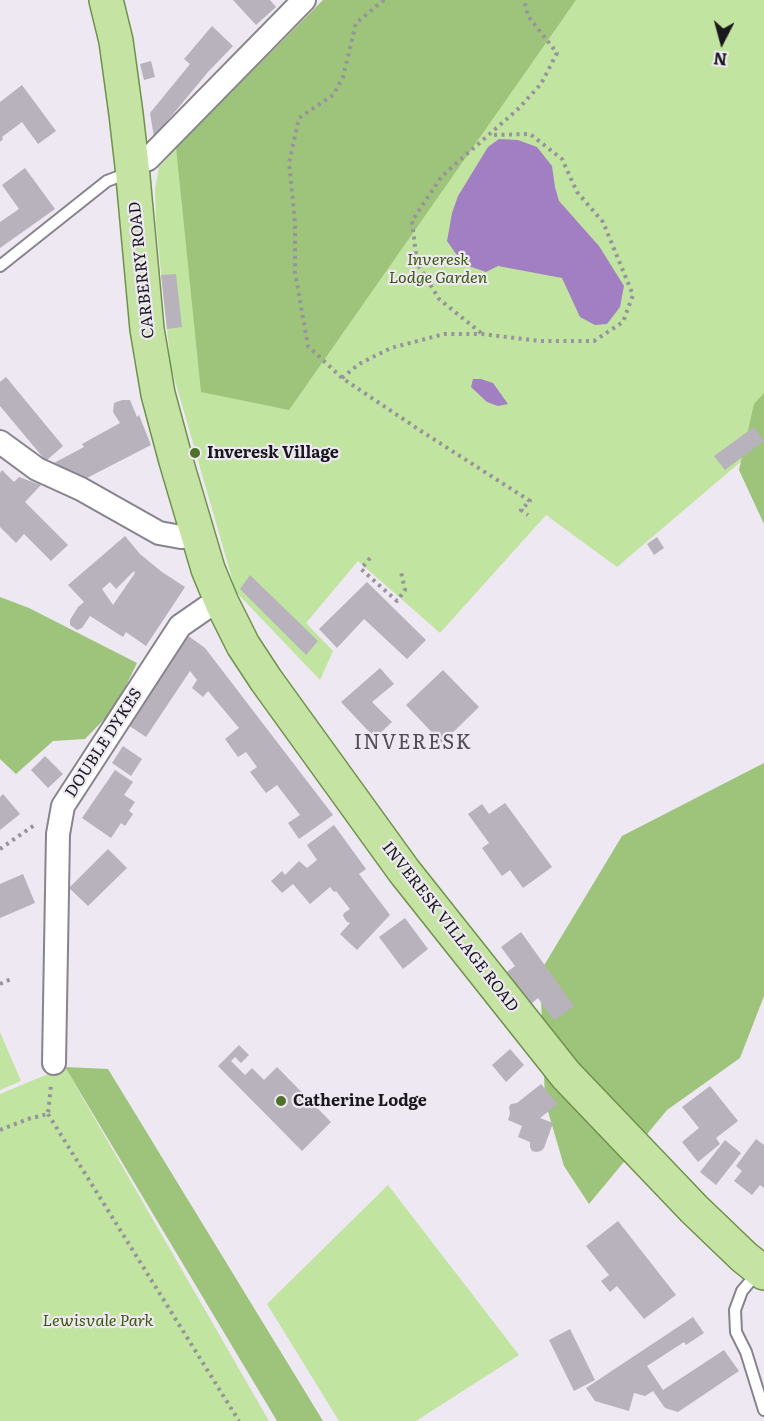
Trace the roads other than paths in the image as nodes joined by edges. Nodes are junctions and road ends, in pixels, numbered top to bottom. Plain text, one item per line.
1 (106, 0) edge
2 (304, 0) edge
3 (133, 168) junction
4 (0, 266) edge
5 (0, 442) edge
6 (198, 536) junction
7 (222, 603) junction
8 (54, 1063) road end
9 (762, 1271) edge
10 (764, 1410) edge

1 - 3 main road, CARBERRY ROAD
2 - 3 street
3 - 4 lane
3 - 6 main road, CARBERRY ROAD
5 - 6 street
6 - 7 main road, INVERESK VILLAGE ROAD
7 - 8 street, DOUBLE DYKES
7 - 9 main road, INVERESK VILLAGE ROAD
9 - 10 lane

